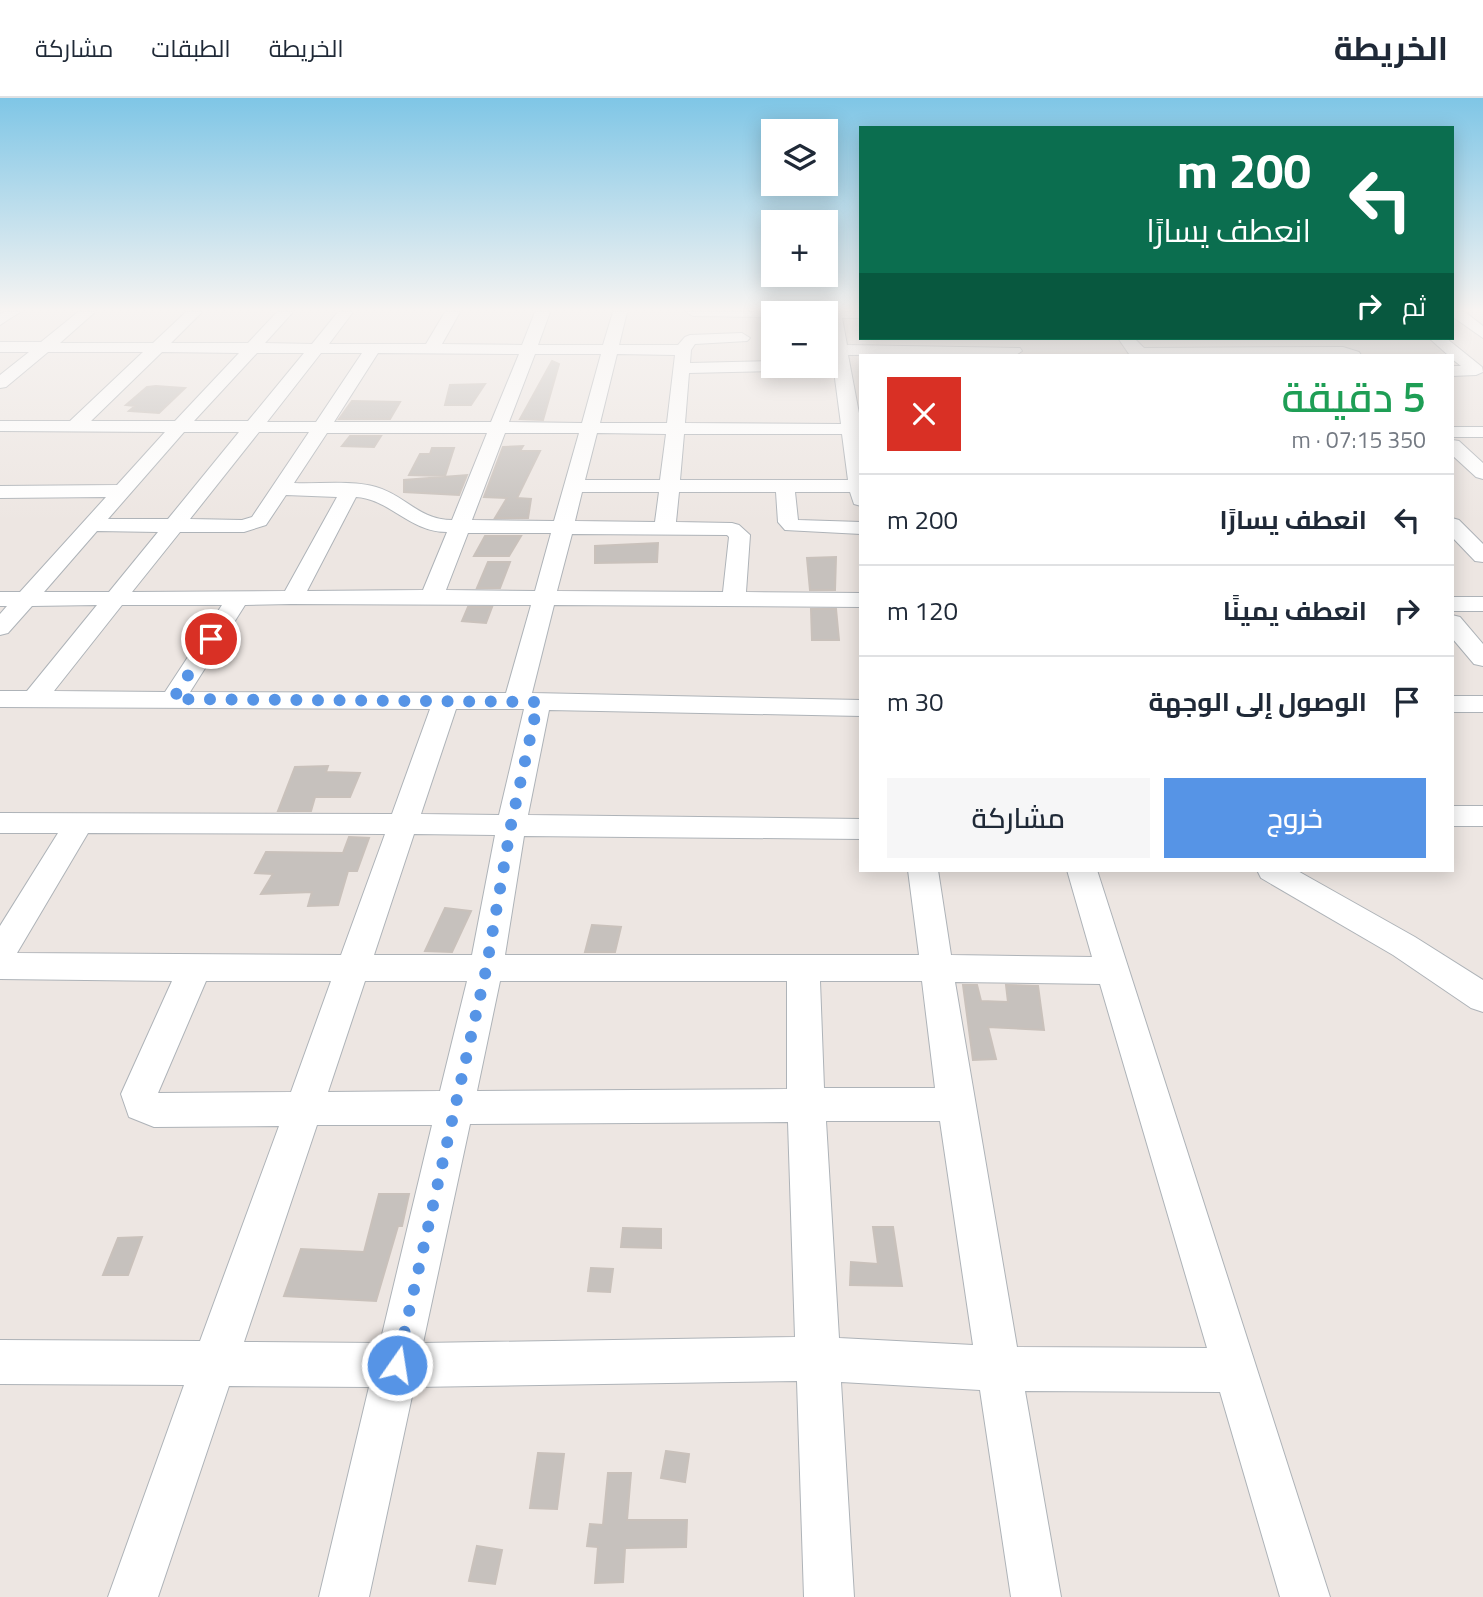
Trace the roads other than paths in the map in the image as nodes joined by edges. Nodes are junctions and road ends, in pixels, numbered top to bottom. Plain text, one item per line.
1 (121, 382) edge
2 (221, 382) edge
3 (289, 382) edge
4 (351, 382) edge
5 (515, 382) edge
6 (601, 382) edge
7 (679, 382) edge
8 (842, 382) edge
9 (75, 426) junction
10 (179, 427) junction
11 (253, 427) junction
12 (322, 427) junction
13 (497, 428) junction
14 (589, 428) junction
15 (3, 429) edge
16 (674, 429) junction
17 (856, 429) edge
18 (1454, 432) edge
19 (1483, 432) edge
20 (1454, 447) edge
21 (1483, 473) edge
22 (859, 477) edge
23 (574, 486) junction
24 (669, 486) junction
25 (785, 486) junction
26 (282, 489) junction
27 (351, 489) junction
28 (120, 491) junction
29 (2, 493) edge
30 (859, 493) edge
31 (91, 525) junction
32 (174, 526) junction
33 (1454, 526) edge
34 (458, 528) junction
35 (563, 528) junction
36 (859, 528) edge
37 (665, 529) junction
38 (1483, 556) edge
39 (432, 597) junction
40 (116, 598) junction
41 (292, 598) junction
42 (545, 598) junction
43 (0, 599) edge
44 (26, 599) junction
45 (237, 599) junction
46 (734, 599) junction
47 (859, 600) edge
48 (1454, 604) edge
49 (1483, 604) edge
50 (1454, 624) edge
51 (0, 628) edge
52 (1483, 659) edge
53 (0, 699) edge
54 (34, 699) junction
55 (173, 699) junction
56 (446, 701) junction
57 (528, 702) junction
58 (1454, 704) edge
59 (1483, 704) edge
60 (859, 708) edge
61 (1454, 816) edge
62 (1483, 816) edge
63 (0, 823) edge
64 (79, 824) junction
65 (404, 824) junction
66 (511, 825) junction
67 (859, 829) edge
68 (923, 872) edge
69 (1083, 872) edge
70 (1275, 872) edge
71 (0, 953) edge
72 (0, 966) edge
73 (195, 968) junction
74 (936, 968) junction
75 (352, 970) junction
76 (486, 970) junction
77 (803, 970) junction
78 (1113, 971) junction
79 (1483, 998) edge
80 (806, 1104) junction
81 (956, 1104) junction
82 (303, 1109) junction
83 (455, 1109) junction
84 (819, 1359) junction
85 (0, 1362) edge
86 (214, 1364) junction
87 (397, 1365) junction
88 (1000, 1369) junction
89 (1236, 1370) junction
90 (129, 1593) edge
91 (344, 1597) edge
92 (828, 1597) edge
93 (1036, 1597) edge
94 (1304, 1597) edge

1 - 9 street
2 - 10 street
3 - 11 street
4 - 12 street
5 - 13 street
6 - 14 street
7 - 16 street
8 - 17 street
9 - 10 street
9 - 15 street
10 - 11 street
10 - 28 street
11 - 12 street
11 - 32 street
12 - 13 street
12 - 26 street
13 - 14 street
13 - 34 street
14 - 16 street
14 - 23 street
16 - 17 street
16 - 24 street
17 - 22 street
18 - 19 street
20 - 21 street
23 - 24 street
23 - 35 street
24 - 25 street
24 - 37 street
25 - 30 street
25 - 36 street
26 - 27 street
26 - 32 street
27 - 34 street
27 - 41 street
28 - 29 street
28 - 31 street
31 - 32 street
31 - 44 street
32 - 40 street
33 - 38 street
34 - 35 street
34 - 39 street
35 - 37 street
35 - 42 street
37 - 46 street
39 - 41 street
39 - 42 street
40 - 44 street
40 - 45 street
40 - 54 street
41 - 45 street
42 - 46 street
42 - 57 street
43 - 44 street
44 - 51 street
45 - 55 street
46 - 47 street
48 - 49 street
50 - 52 street
53 - 54 street
54 - 55 street
55 - 56 street
56 - 57 street
56 - 65 street
57 - 60 street
57 - 66 street
58 - 59 street
61 - 62 street
63 - 64 street
64 - 65 street
64 - 71 street
65 - 66 street
65 - 75 street
66 - 67 street
66 - 76 street
68 - 74 street
69 - 78 street
70 - 79 street
72 - 73 street
73 - 75 street
73 - 82 street
74 - 77 street
74 - 78 street
74 - 81 street
75 - 76 street
75 - 82 street
76 - 77 street
76 - 83 street
77 - 80 street
78 - 89 street
80 - 81 street
80 - 83 street
80 - 84 street
81 - 88 street
82 - 83 street
82 - 86 street
83 - 87 street
84 - 87 street
84 - 88 street
84 - 92 street
85 - 86 street
86 - 87 street
86 - 90 street
87 - 91 street
88 - 89 street
88 - 93 street
89 - 94 street

